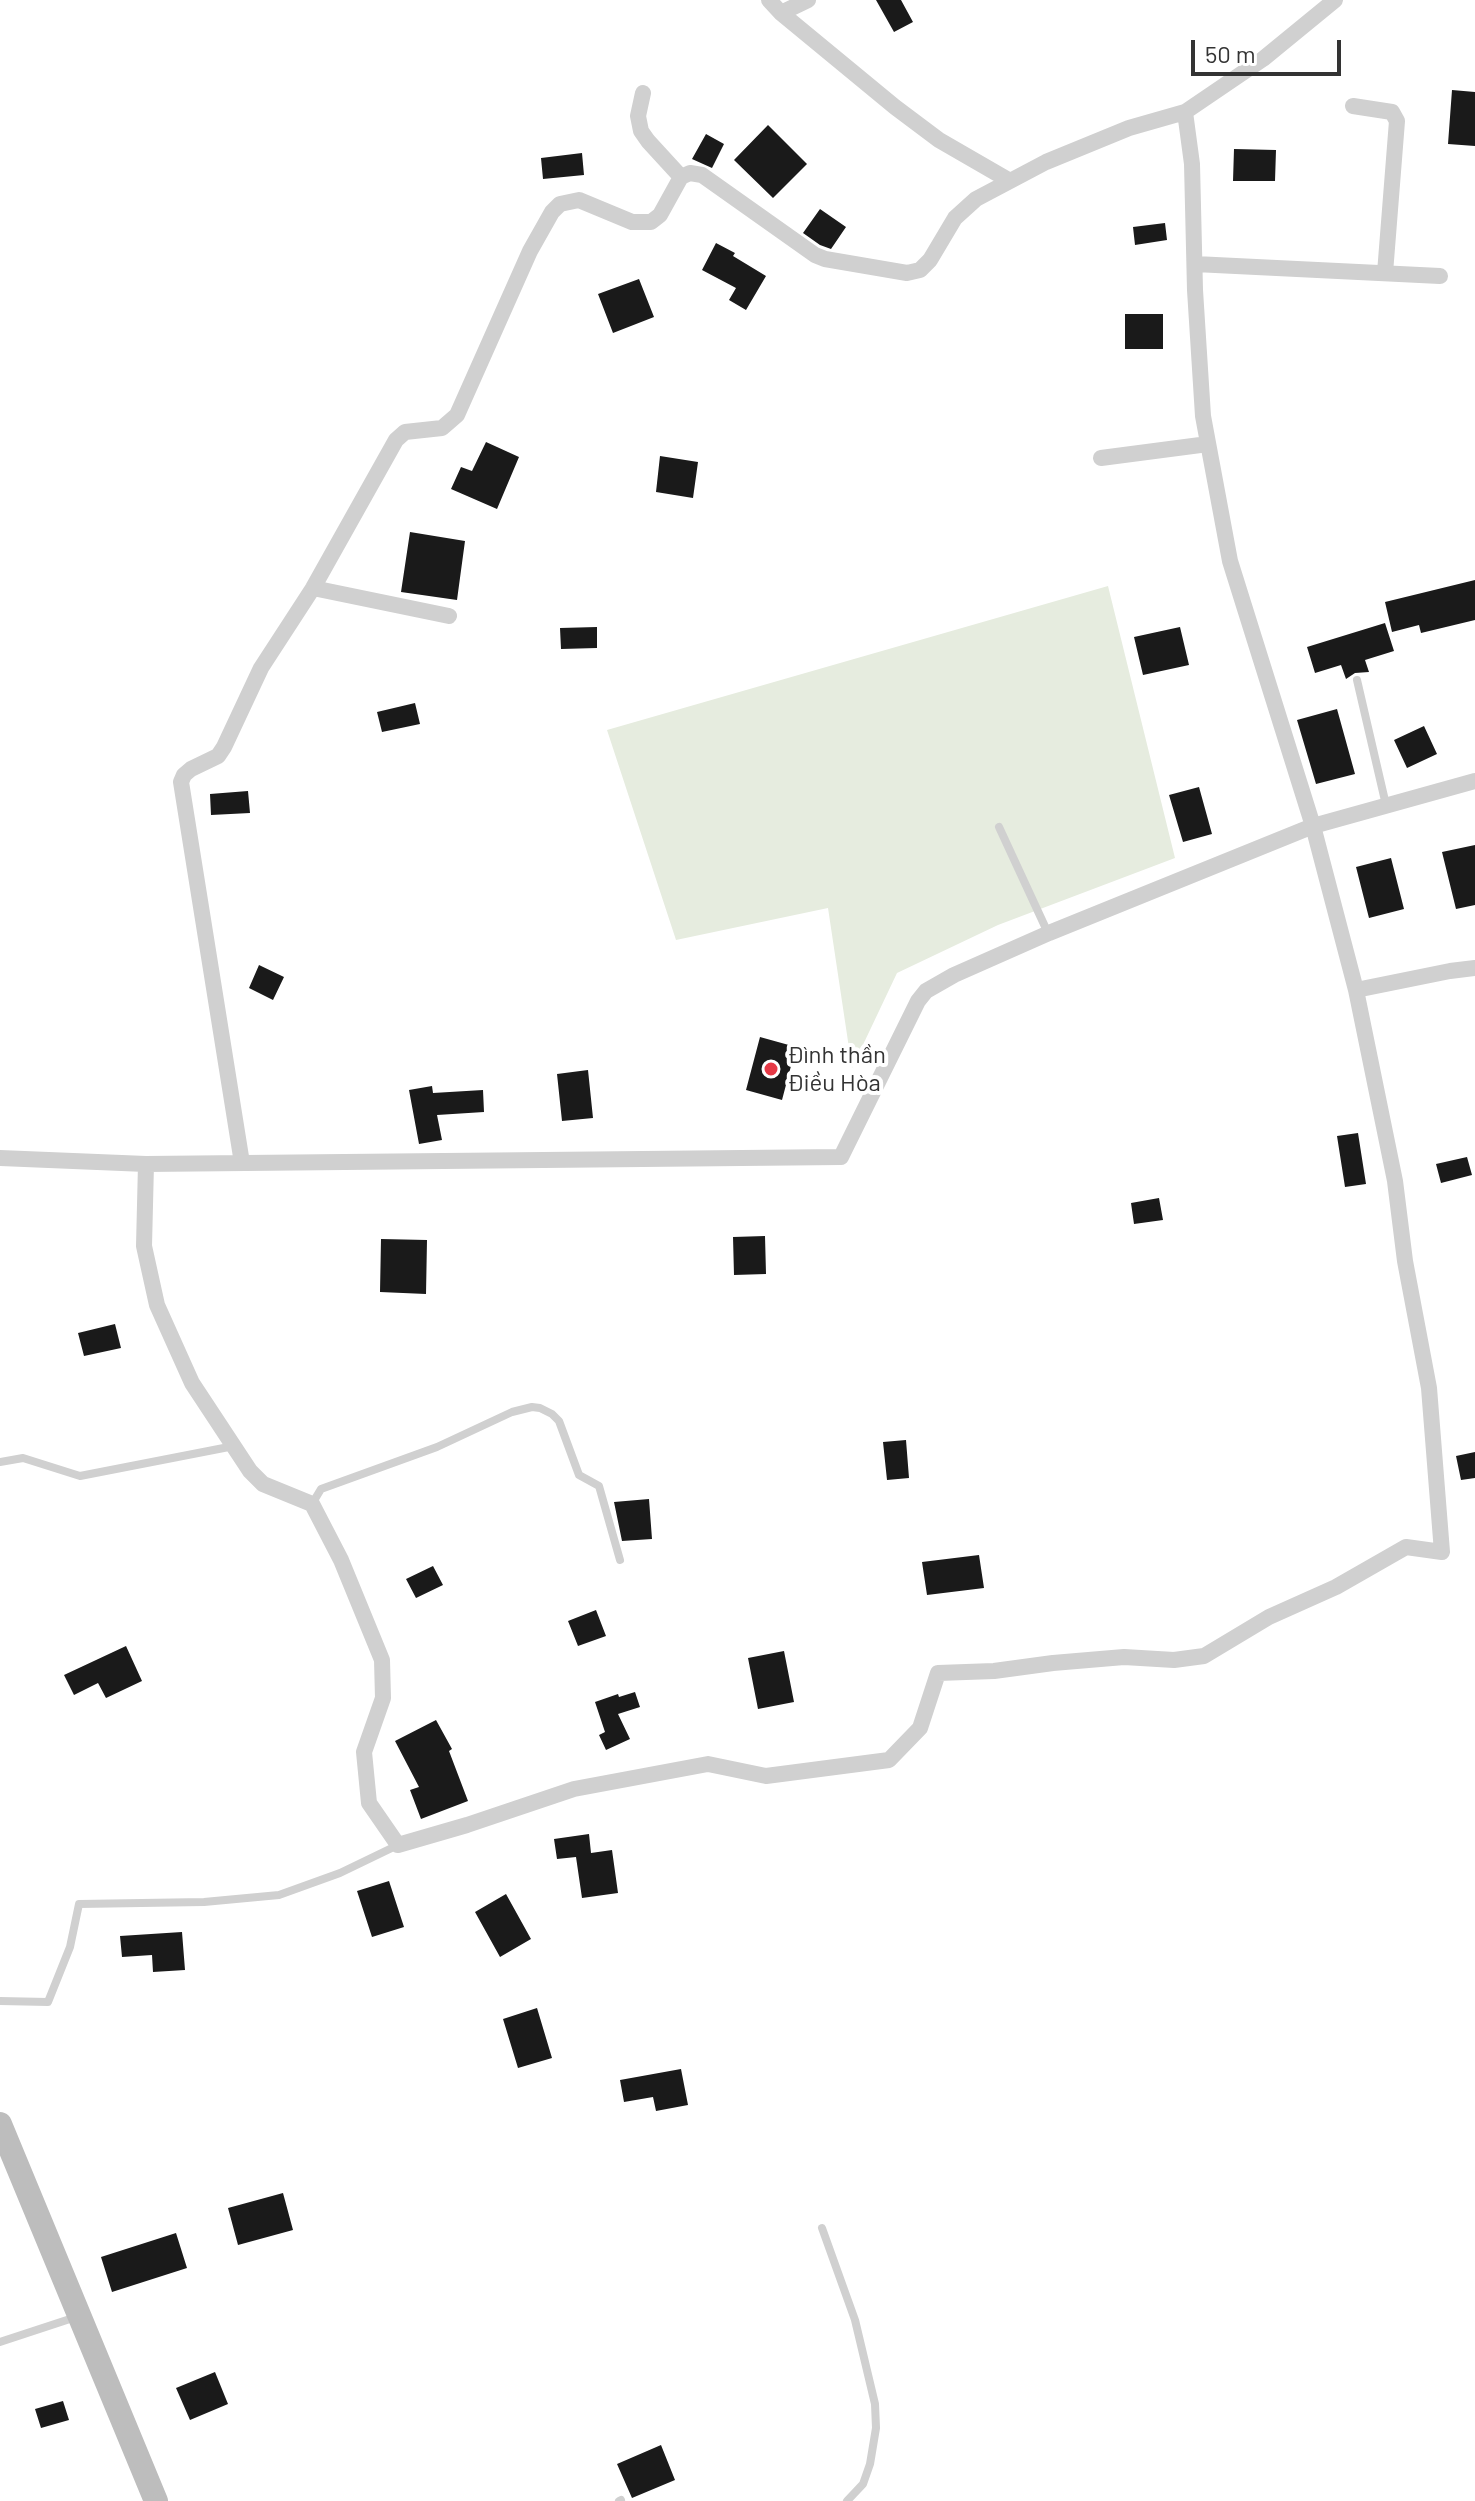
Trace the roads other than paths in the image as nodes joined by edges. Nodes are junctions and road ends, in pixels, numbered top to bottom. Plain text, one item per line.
1 (769, 0) edge
2 (808, 0) edge
3 (1335, 0) edge
4 (781, 13) junction
5 (643, 93) dead end
6 (1353, 106) dead end
7 (1185, 112) junction
8 (681, 177) junction
9 (1010, 181) junction
10 (1195, 264) junction
11 (1385, 273) junction
12 (1440, 276) dead end
13 (1208, 444) junction
14 (1101, 458) dead end
15 (313, 588) junction
16 (449, 616) dead end
17 (1357, 680) dead end
18 (1475, 781) edge
19 (1386, 805) junction
20 (1313, 826) junction
21 (999, 827) dead end
22 (1049, 933) junction
23 (1475, 968) edge
24 (1356, 990) junction
25 (0, 1158) edge
26 (242, 1163) junction
27 (146, 1164) junction
28 (234, 1445) junction
29 (0, 1462) edge
30 (312, 1504) junction
31 (620, 1560) dead end
32 (398, 1845) junction
33 (0, 2001) edge
34 (0, 2124) edge
35 (822, 2228) dead end
36 (80, 2315) junction
37 (0, 2342) edge
38 (156, 2501) edge
39 (847, 2501) edge

1 - 4 street
2 - 4 street
3 - 7 street
4 - 9 street
5 - 8 street
6 - 11 street
7 - 9 street
7 - 10 street
8 - 9 street
8 - 15 street
10 - 11 street
10 - 13 street
11 - 12 street
13 - 14 street
13 - 20 street
15 - 16 street
15 - 26 street
17 - 19 lane
18 - 19 street
19 - 20 street
20 - 22 street
20 - 24 street
21 - 22 lane
22 - 26 street
23 - 24 street
24 - 32 street
25 - 27 street
26 - 27 street
27 - 28 street
28 - 29 lane
28 - 30 street
30 - 31 lane
30 - 32 street
32 - 33 lane
34 - 36 street
35 - 39 lane
36 - 37 lane
36 - 38 street

